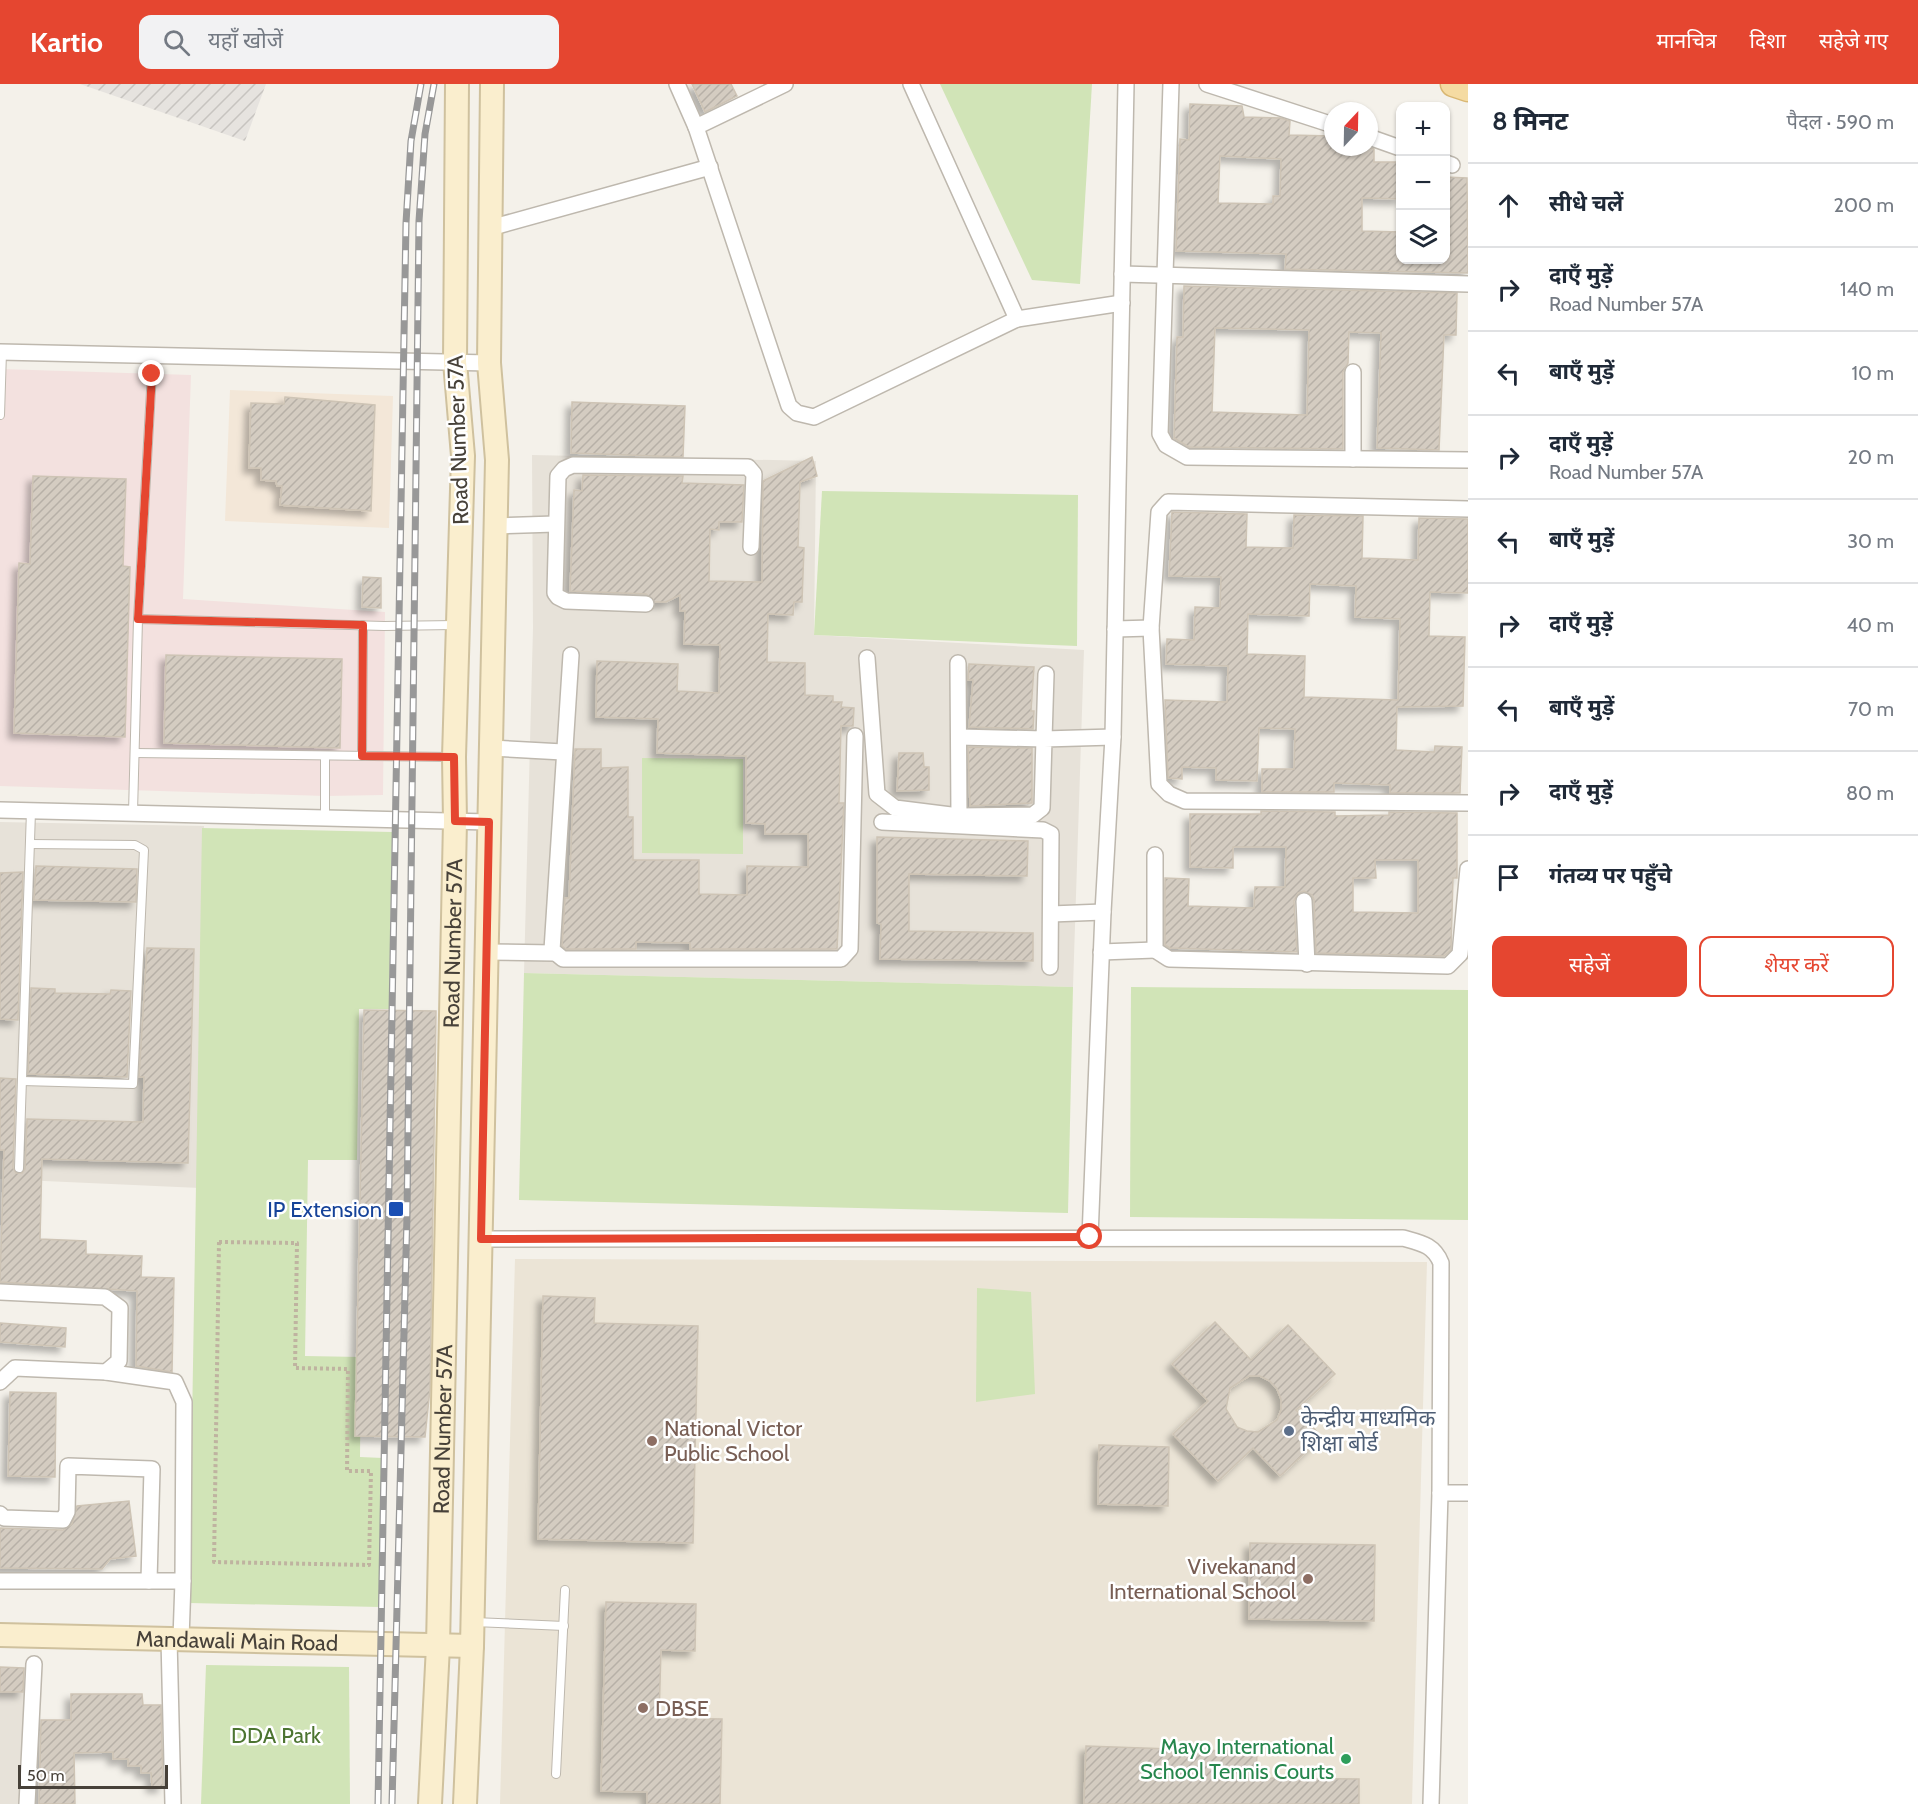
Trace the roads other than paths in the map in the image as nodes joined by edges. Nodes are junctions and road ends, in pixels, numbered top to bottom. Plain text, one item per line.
1 (457, 84) edge
2 (492, 84) edge
3 (677, 84) edge
4 (785, 84) edge
5 (911, 84) edge
6 (1126, 84) edge
7 (1171, 84) edge
8 (1208, 84) edge
9 (1442, 84) edge
10 (1453, 84) edge
11 (1468, 89) edge
12 (1468, 95) edge
13 (1324, 122) edge
14 (696, 127) junction
15 (1378, 140) edge
16 (1396, 146) edge
17 (710, 167) junction
18 (490, 228) junction
19 (1164, 273) junction
20 (1122, 274) junction
21 (1468, 284) edge
22 (1122, 303) junction
23 (1017, 319) junction
24 (1, 352) edge
25 (153, 355) junction
26 (455, 362) junction
27 (489, 363) junction
28 (1353, 372) dead end
29 (0, 415) edge
30 (1353, 459) junction
31 (1468, 460) edge
32 (1468, 509) edge
33 (555, 524) junction
34 (496, 526) junction
35 (751, 547) dead end
36 (646, 604) dead end
37 (138, 619) junction
38 (363, 625) junction
39 (459, 625) junction
40 (1151, 628) junction
41 (1115, 629) junction
42 (571, 655) dead end
43 (867, 658) dead end
44 (958, 663) dead end
45 (1046, 674) dead end
46 (855, 736) dead end
47 (958, 737) junction
48 (1113, 737) junction
49 (1044, 739) junction
50 (491, 748) junction
51 (563, 752) junction
52 (135, 753) junction
53 (362, 756) junction
54 (325, 757) junction
55 (454, 757) junction
56 (1468, 803) edge
57 (0, 810) edge
58 (31, 811) junction
59 (133, 813) junction
60 (959, 816) junction
61 (325, 818) junction
62 (455, 821) junction
63 (489, 822) junction
64 (882, 822) dead end
65 (30, 844) junction
66 (1155, 855) dead end
67 (1468, 869) edge
68 (1304, 902) dead end
69 (1103, 912) junction
70 (1051, 914) junction
71 (1155, 950) junction
72 (488, 952) junction
73 (1101, 952) junction
74 (554, 953) junction
75 (1307, 964) junction
76 (1050, 967) dead end
77 (22, 1081) junction
78 (19, 1168) dead end
79 (1090, 1237) junction
80 (481, 1239) junction
81 (0, 1292) edge
82 (106, 1372) junction
83 (0, 1382) edge
84 (1440, 1493) junction
85 (1468, 1493) edge
86 (0, 1514) edge
87 (0, 1581) edge
88 (149, 1581) junction
89 (183, 1581) junction
90 (565, 1590) dead end
91 (473, 1622) junction
92 (564, 1626) junction
93 (0, 1635) edge
94 (175, 1639) junction
95 (438, 1646) junction
96 (472, 1646) junction
97 (34, 1664) dead end
98 (556, 1774) dead end
99 (27, 1804) edge
100 (173, 1804) edge
101 (430, 1804) edge
102 (465, 1804) edge
103 (1431, 1804) edge

1 - 26 street, Road Number 57A
2 - 18 street, Road Number 57A
3 - 14 street
4 - 14 street
5 - 23 street
6 - 20 street
7 - 19 street
8 - 13 street
9 - 12 street
10 - 11 main road
14 - 17 street
15 - 16 street
17 - 18 street
17 - 23 street
18 - 27 street, Road Number 57A
19 - 20 street
19 - 21 street
19 - 30 street
20 - 22 street
22 - 23 street
22 - 41 street
24 - 25 street
24 - 29 lane
25 - 26 street
25 - 37 lane
26 - 27 street
26 - 39 street, Road Number 57A
27 - 34 street, Road Number 57A
28 - 30 street
30 - 31 street
32 - 40 street
33 - 34 street
33 - 35 street
33 - 36 street
34 - 50 street, Road Number 57A
37 - 38 lane
37 - 52 lane
38 - 39 lane
38 - 53 lane
39 - 55 street, Road Number 57A
40 - 41 street
40 - 56 street
41 - 48 street
42 - 51 street
43 - 60 street
44 - 47 street
45 - 49 street
46 - 74 street
47 - 49 street
47 - 60 street
48 - 49 street
48 - 69 street
49 - 60 street
50 - 51 street
50 - 63 street, Road Number 57A
51 - 74 street
52 - 54 lane
52 - 59 lane
53 - 54 lane
53 - 55 lane
54 - 61 lane
55 - 62 street, Road Number 57A
57 - 58 street
58 - 59 street
58 - 65 lane
59 - 61 street
61 - 62 street
62 - 63 street
62 - 95 street, Road Number 57A
63 - 72 street, Road Number 57A
64 - 70 street
65 - 77 lane
65 - 77 lane
66 - 71 street
67 - 75 street
68 - 75 street
69 - 70 street
69 - 73 street
70 - 76 street
71 - 73 street
71 - 75 street
72 - 74 street
72 - 80 street, Road Number 57A
73 - 79 street
77 - 78 lane
79 - 80 street
79 - 84 street
80 - 91 street, Road Number 57A
81 - 82 street
82 - 83 street
82 - 89 street
84 - 85 street
84 - 103 street
86 - 88 street
87 - 88 street
88 - 89 street
89 - 94 street
90 - 92 lane
91 - 92 lane
91 - 96 street, Road Number 57A
92 - 98 lane
93 - 94 street, Mandawali Main Road
94 - 95 street, Mandawali Main Road
94 - 100 street
95 - 96 street, Mandawali Main Road
95 - 101 street, Road Number 57A
96 - 102 street, Road Number 57A
97 - 99 street

